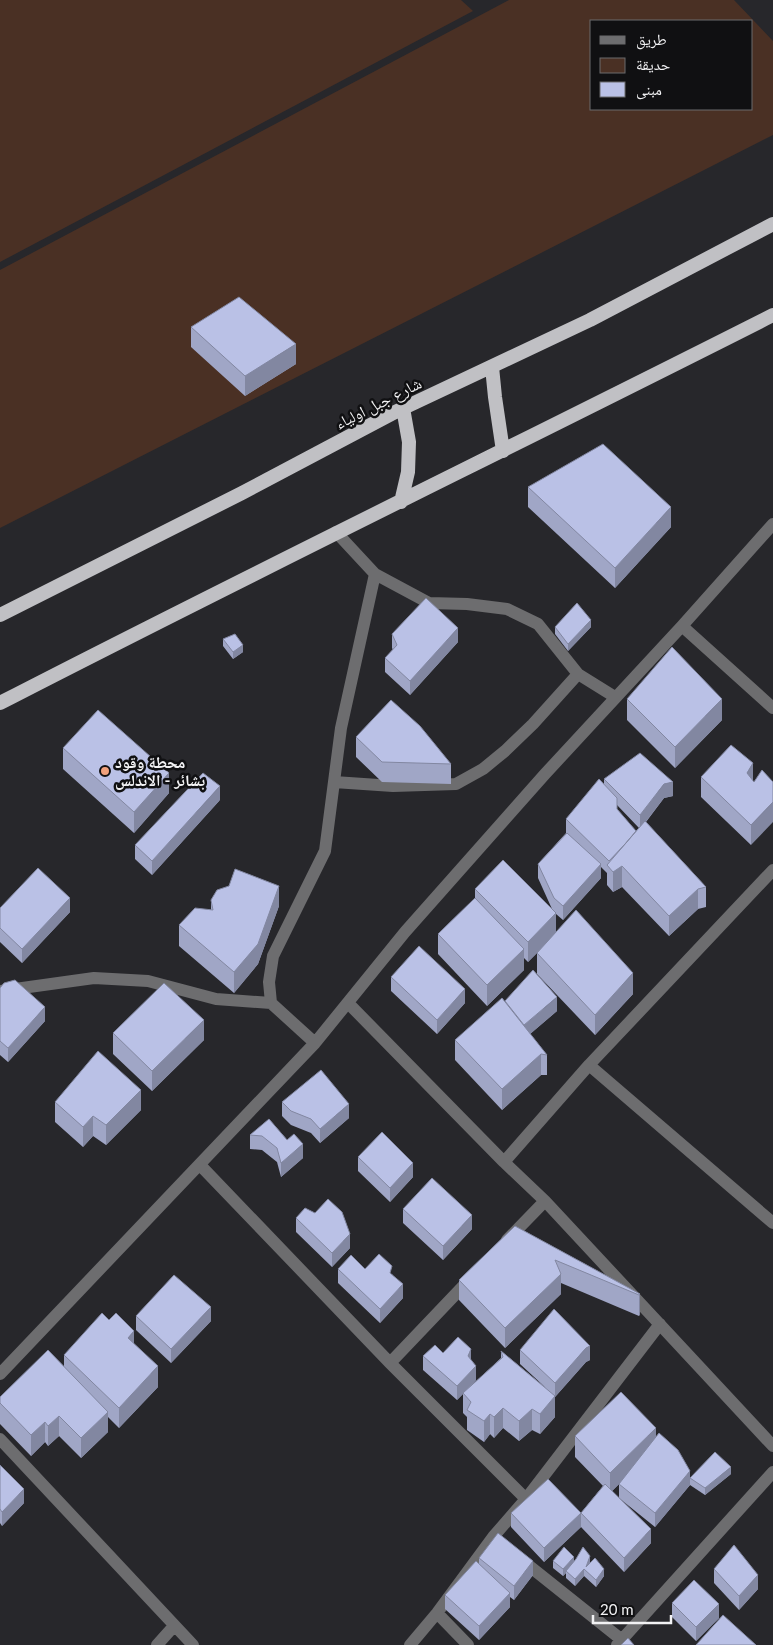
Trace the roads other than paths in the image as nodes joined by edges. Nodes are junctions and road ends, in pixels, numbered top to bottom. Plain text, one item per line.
1 (773, 224) edge
2 (773, 315) edge
3 (492, 367) junction
4 (403, 408) junction
5 (503, 451) junction
6 (401, 502) junction
7 (773, 524) edge
8 (336, 532) junction
9 (375, 574) junction
10 (0, 615) edge
11 (682, 626) junction
12 (578, 674) junction
13 (615, 697) junction
14 (0, 703) edge
15 (773, 708) edge
16 (334, 782) junction
17 (773, 870) edge
18 (0, 991) edge
19 (272, 1003) junction
20 (348, 1003) junction
21 (315, 1043) junction
22 (589, 1066) junction
23 (504, 1162) junction
24 (200, 1165) junction
25 (545, 1201) junction
26 (773, 1223) edge
27 (498, 1250) edge
28 (477, 1272) edge
29 (660, 1324) junction
30 (390, 1363) junction
31 (0, 1374) edge
32 (0, 1439) edge
33 (772, 1442) edge
34 (773, 1472) edge
35 (526, 1499) junction
36 (493, 1537) junction
37 (437, 1613) junction
38 (174, 1626) junction
39 (620, 1642) edge
40 (157, 1645) edge
41 (193, 1645) edge
42 (410, 1645) edge
43 (468, 1645) edge

1 - 3 highway, شارع جبل اولياء
2 - 5 highway
3 - 4 highway, شارع جبل اولياء
3 - 5 highway
4 - 6 highway
4 - 10 highway, شارع جبل اولياء
5 - 6 highway
6 - 8 highway
7 - 11 street
8 - 9 street
8 - 14 highway
9 - 12 street
9 - 16 street
11 - 13 street
11 - 15 street
12 - 13 street
12 - 16 street
13 - 20 street
16 - 19 street
17 - 22 street
18 - 19 street
19 - 21 street
20 - 21 street
20 - 23 street
21 - 24 street
22 - 23 street
22 - 26 street
23 - 25 street
24 - 30 street
24 - 31 street
25 - 27 street
25 - 29 street
28 - 30 street
29 - 33 street
29 - 35 street
30 - 35 street
32 - 38 street
34 - 39 street
35 - 36 street
36 - 37 street
36 - 39 street
37 - 42 street
37 - 43 street
38 - 40 street
38 - 41 street

